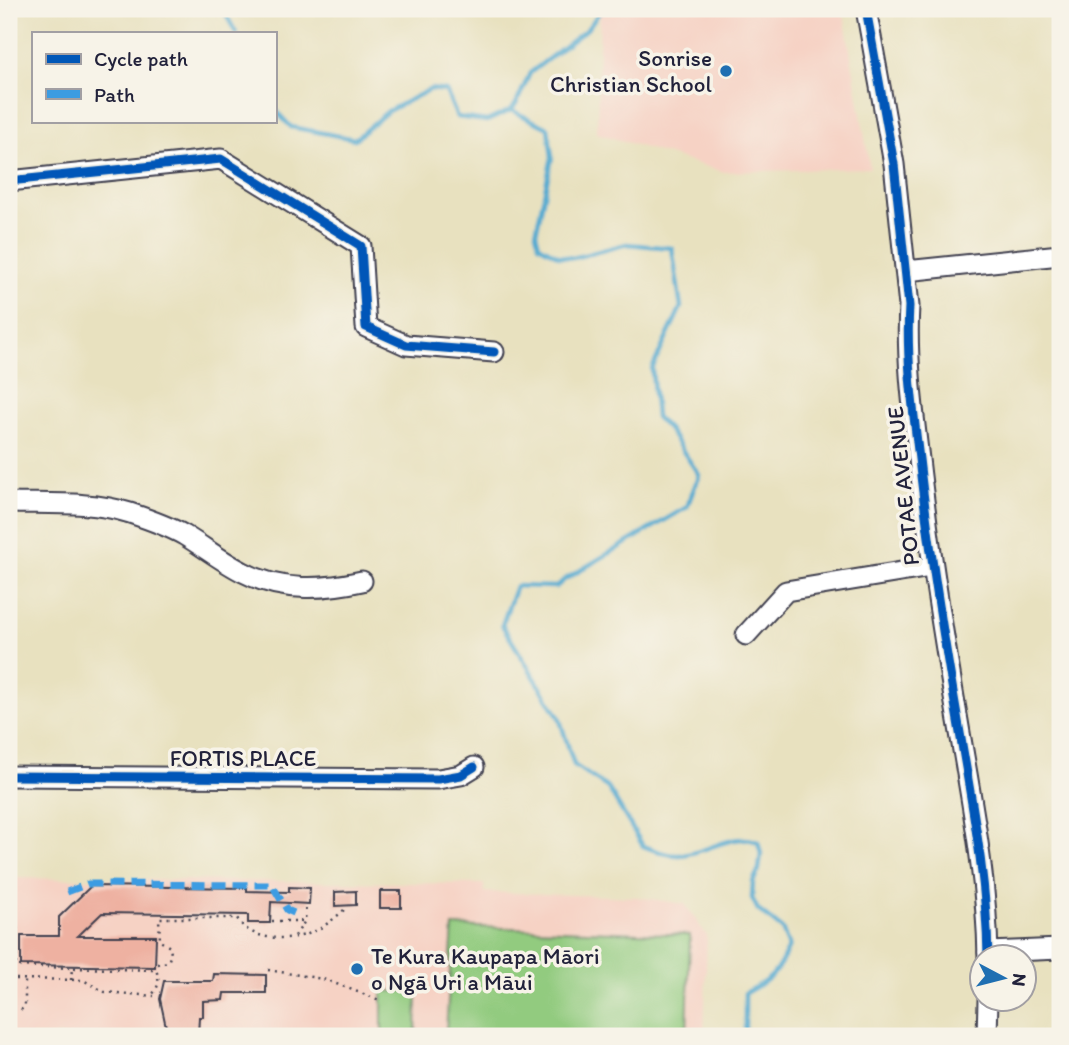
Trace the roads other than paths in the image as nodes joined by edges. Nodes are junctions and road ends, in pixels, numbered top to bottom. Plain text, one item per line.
1 (866, 9) edge
2 (9, 181) edge
3 (1060, 255) edge
4 (906, 271) junction
5 (494, 352) dead end
6 (9, 503) edge
7 (931, 567) junction
8 (362, 582) dead end
9 (746, 635) dead end
10 (474, 767) dead end
11 (9, 776) edge
12 (987, 944) edge
13 (1060, 949) edge
14 (1038, 951) edge
15 (988, 1014) edge
16 (987, 1036) edge

1 - 4 street, POTAE AVENUE
2 - 5 street
3 - 4 street
4 - 7 street, POTAE AVENUE
6 - 8 street
7 - 9 street
7 - 12 street, POTAE AVENUE
10 - 11 street, FORTIS PLACE
13 - 14 street
15 - 16 street

